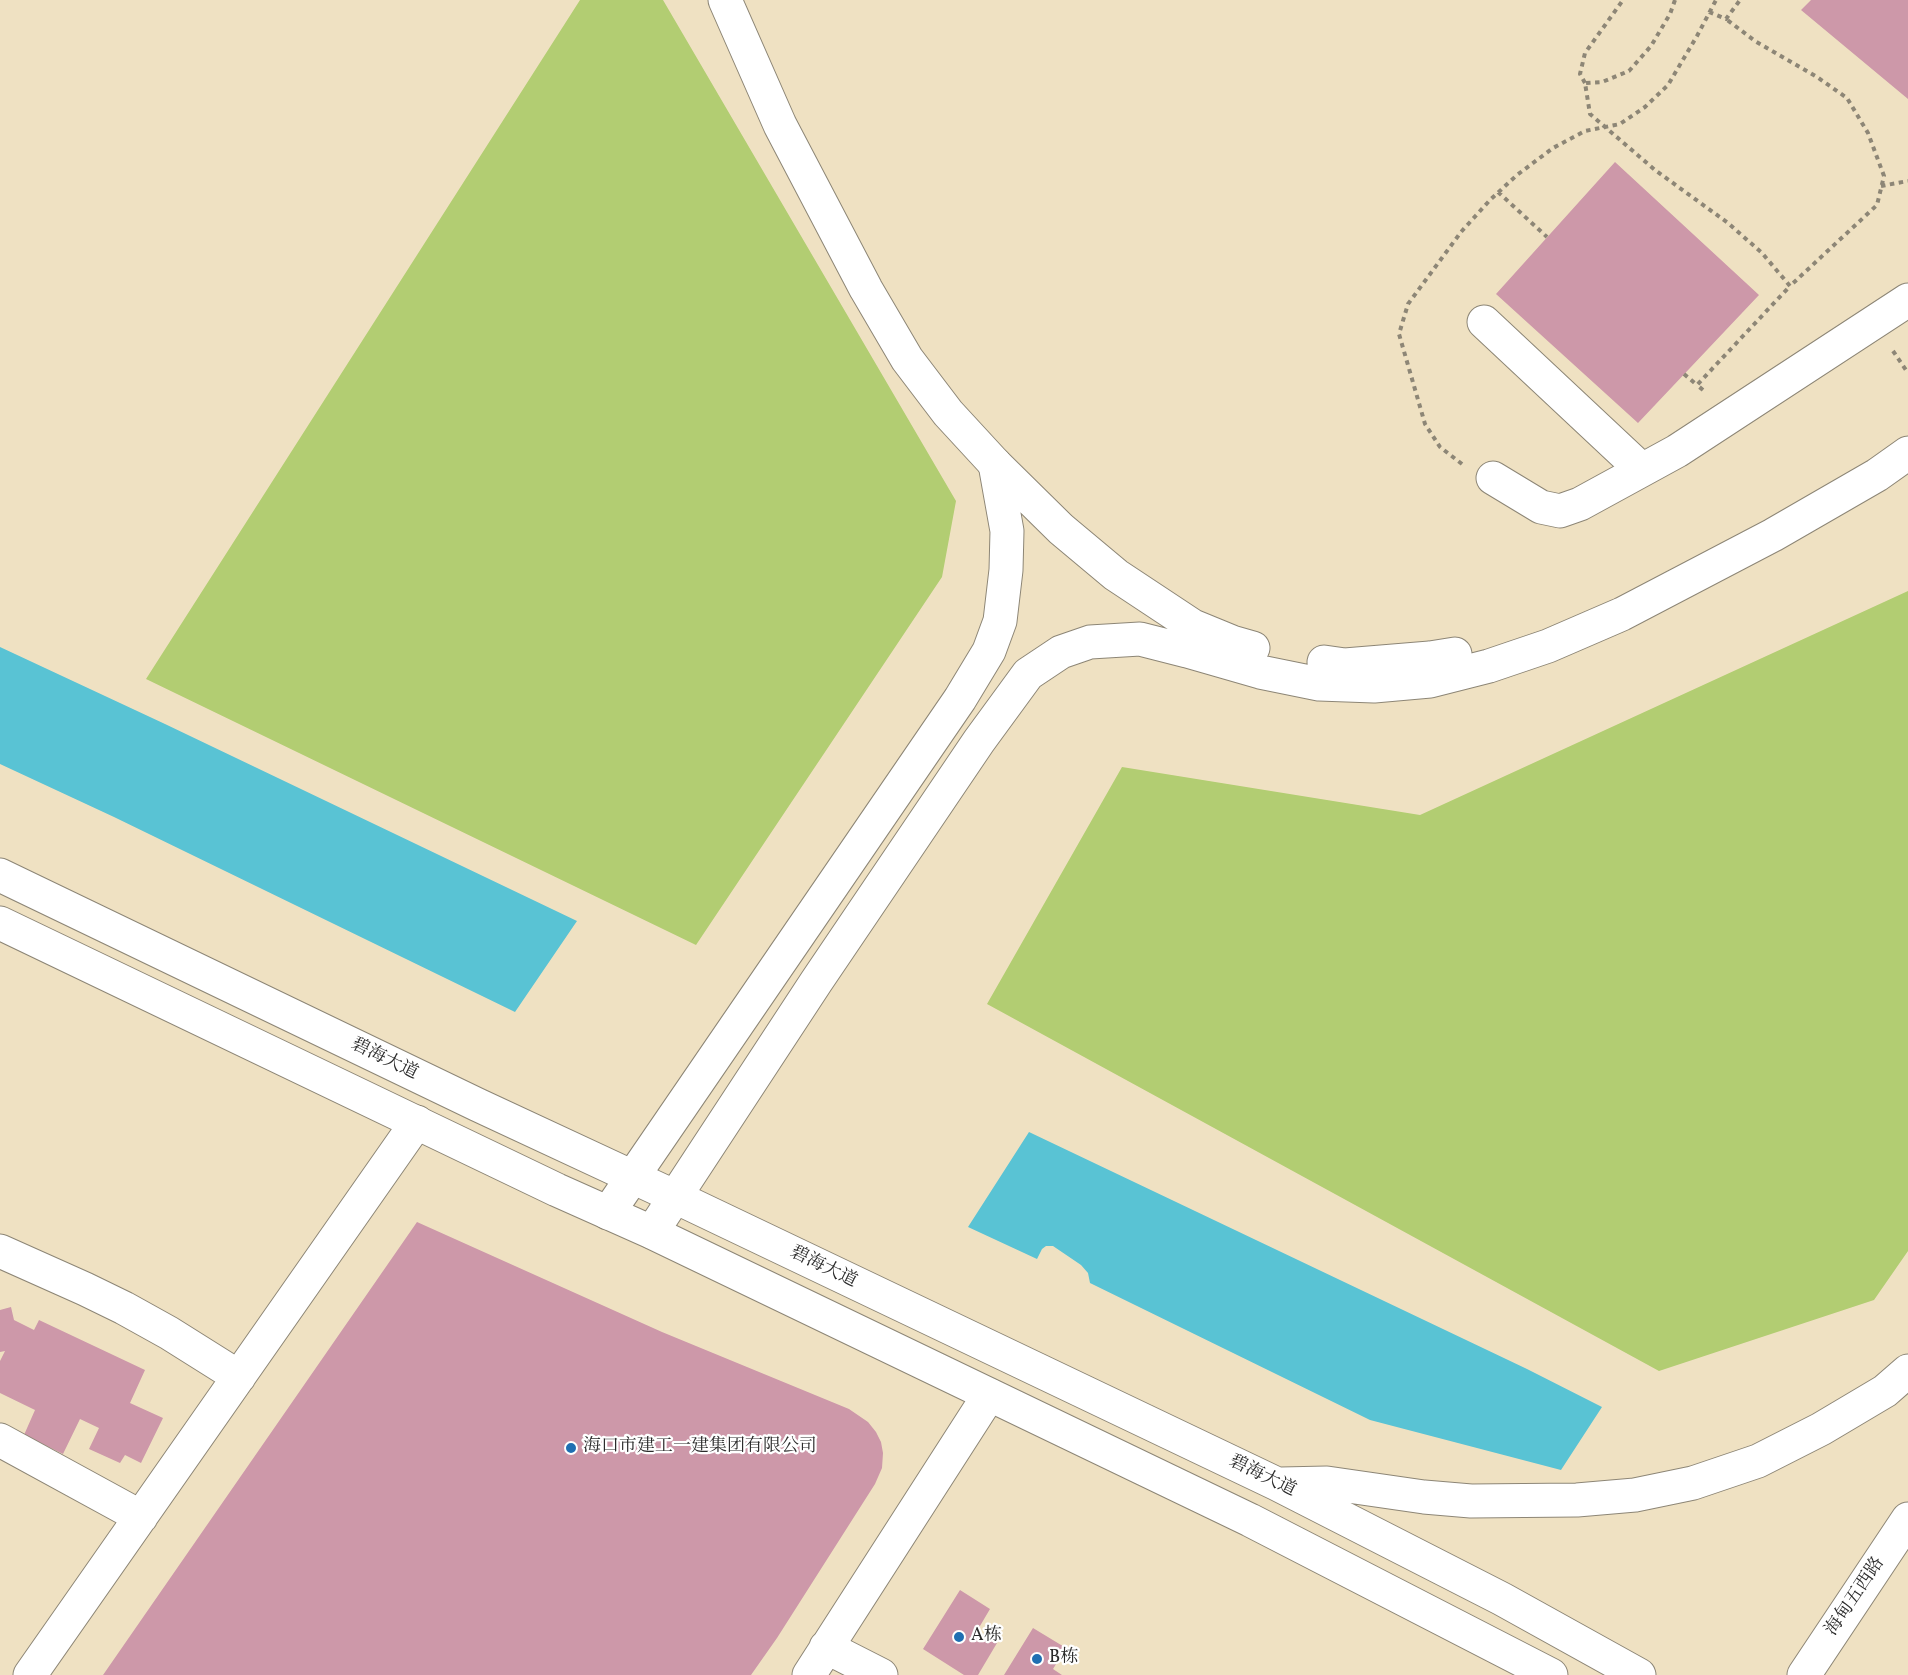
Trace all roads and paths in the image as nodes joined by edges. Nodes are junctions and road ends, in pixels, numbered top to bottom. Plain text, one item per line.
1 (725, 0) edge
2 (1623, 0) edge
3 (1675, 0) edge
4 (1716, 0) edge
5 (1740, 0) edge
6 (1709, 12) junction
7 (1726, 19) junction
8 (1585, 83) junction
9 (1606, 127) junction
10 (1908, 181) edge
11 (1881, 186) junction
12 (1498, 192) junction
13 (1547, 237) dead end
14 (1790, 286) junction
15 (1908, 300) edge
16 (1484, 322) dead end
17 (1684, 374) dead end
18 (1697, 385) junction
19 (1732, 416) junction
20 (1908, 429) edge
21 (1908, 453) edge
22 (995, 464) junction
23 (1642, 470) junction
24 (1493, 478) joint
25 (0, 875) edge
26 (0, 923) edge
27 (417, 1122) junction
28 (632, 1177) junction
29 (675, 1197) junction
30 (608, 1213) junction
31 (652, 1232) junction
32 (0, 1251) edge
33 (1908, 1371) edge
34 (239, 1377) junction
35 (988, 1395) junction
36 (0, 1440) edge
37 (1276, 1484) junction
38 (141, 1517) junction
39 (1908, 1519) edge
40 (826, 1647) junction
41 (30, 1675) edge
42 (808, 1675) edge
43 (881, 1675) edge
44 (1551, 1675) edge
45 (1639, 1675) edge
46 (1804, 1675) edge

1 - 22 street
2 - 8 path
3 - 8 path
4 - 6 path
5 - 7 path
6 - 7 path
6 - 9 path
7 - 11 path
8 - 9 path
9 - 12 path
9 - 14 path
10 - 11 path
11 - 14 path
12 - 13 path
12 - 24 path
14 - 18 path
15 - 19 street
16 - 23 street
17 - 18 path
18 - 19 path
19 - 23 street
20 - 22 street
21 - 29 street
22 - 28 street
23 - 24 street
25 - 28 street, 碧海大道
26 - 27 street
27 - 30 street
27 - 34 street
28 - 29 street, 碧海大道
28 - 30 street
29 - 31 street
29 - 37 street, 碧海大道
30 - 31 street
31 - 35 street
32 - 34 street
33 - 37 street
34 - 38 street
35 - 40 street
35 - 44 street
36 - 38 street
37 - 45 street, 碧海大道
38 - 41 street
39 - 46 street, 海甸五西路
40 - 42 street
40 - 43 street

